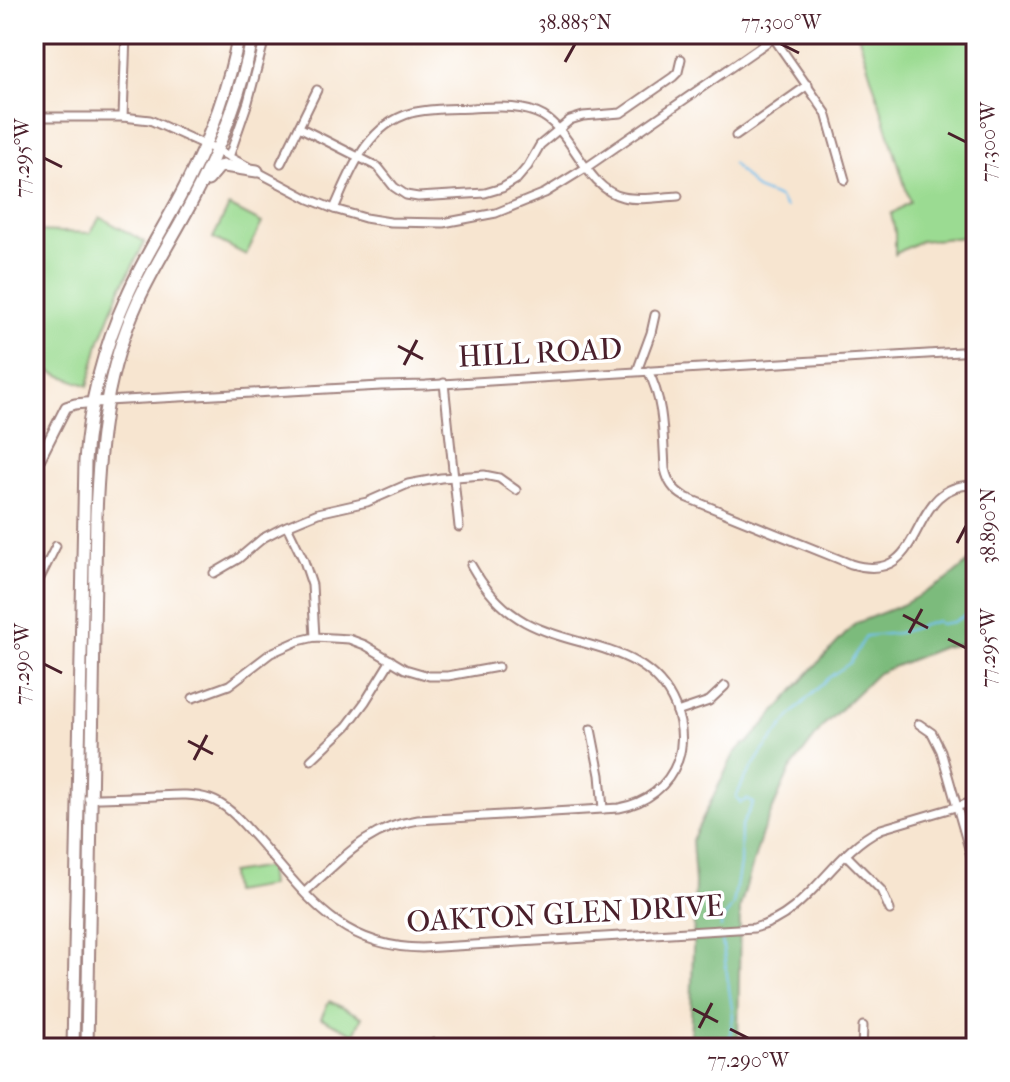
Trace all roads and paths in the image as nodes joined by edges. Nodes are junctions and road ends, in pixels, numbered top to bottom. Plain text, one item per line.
1 (126, 34) edge
2 (239, 34) edge
3 (253, 34) edge
4 (266, 34) edge
5 (775, 35) edge
6 (681, 59) dead end
7 (808, 85) junction
8 (317, 90) dead end
9 (34, 117) edge
10 (123, 117) junction
11 (299, 127) junction
12 (558, 130) junction
13 (736, 136) dead end
14 (210, 148) junction
15 (229, 157) junction
16 (359, 157) junction
17 (281, 163) dead end
18 (587, 167) junction
19 (257, 171) junction
20 (845, 180) dead end
21 (198, 189) junction
22 (678, 196) dead end
23 (334, 209) junction
24 (655, 315) dead end
25 (976, 351) edge
26 (637, 371) junction
27 (648, 371) junction
28 (444, 383) junction
29 (107, 401) junction
30 (92, 403) junction
31 (34, 470) edge
32 (453, 477) junction
33 (976, 485) edge
34 (516, 490) dead end
35 (287, 526) junction
36 (459, 527) dead end
37 (56, 546) dead end
38 (471, 565) dead end
39 (214, 573) dead end
40 (34, 590) edge
41 (315, 637) junction
42 (391, 660) junction
43 (498, 667) dead end
44 (725, 686) dead end
45 (193, 698) dead end
46 (677, 712) junction
47 (919, 724) dead end
48 (591, 729) dead end
49 (311, 760) dead end
50 (78, 798) junction
51 (92, 798) junction
52 (976, 801) edge
53 (958, 807) junction
54 (603, 809) junction
55 (846, 855) junction
56 (976, 873) edge
57 (305, 892) junction
58 (890, 910) dead end
59 (863, 1026) dead end
60 (73, 1048) edge
61 (87, 1048) edge
62 (862, 1048) edge

1 - 10 street
2 - 14 main road
3 - 14 main road
4 - 15 street
5 - 7 street
5 - 18 street
6 - 12 street
7 - 13 street
7 - 20 street
8 - 11 street
9 - 10 street
10 - 14 street
11 - 16 street
11 - 17 street
12 - 16 street
12 - 16 street
12 - 18 street
14 - 15 street
14 - 21 main road
14 - 30 main road
15 - 19 street
16 - 23 street
18 - 22 street
18 - 23 street
19 - 21 main road
19 - 23 street
21 - 29 main road
24 - 26 street
25 - 27 street, HILL ROAD
26 - 27 street, HILL ROAD
26 - 28 street, HILL ROAD
27 - 33 street
28 - 29 street, HILL ROAD
28 - 32 street
29 - 30 street
29 - 51 main road
30 - 31 street
30 - 50 main road
32 - 34 street
32 - 35 street
32 - 36 street
35 - 39 street
35 - 41 street
37 - 40 street
38 - 46 street
41 - 42 street
41 - 45 street
42 - 43 street
42 - 49 street
44 - 46 street
46 - 54 street
47 - 53 street
48 - 54 street
50 - 51 street, OAKTON GLEN DRIVE
50 - 60 main road
51 - 57 street, OAKTON GLEN DRIVE
51 - 61 main road
52 - 53 street, OAKTON GLEN DRIVE
53 - 55 street, OAKTON GLEN DRIVE
53 - 56 street
54 - 57 street
55 - 57 street, OAKTON GLEN DRIVE
55 - 58 street
59 - 62 street

